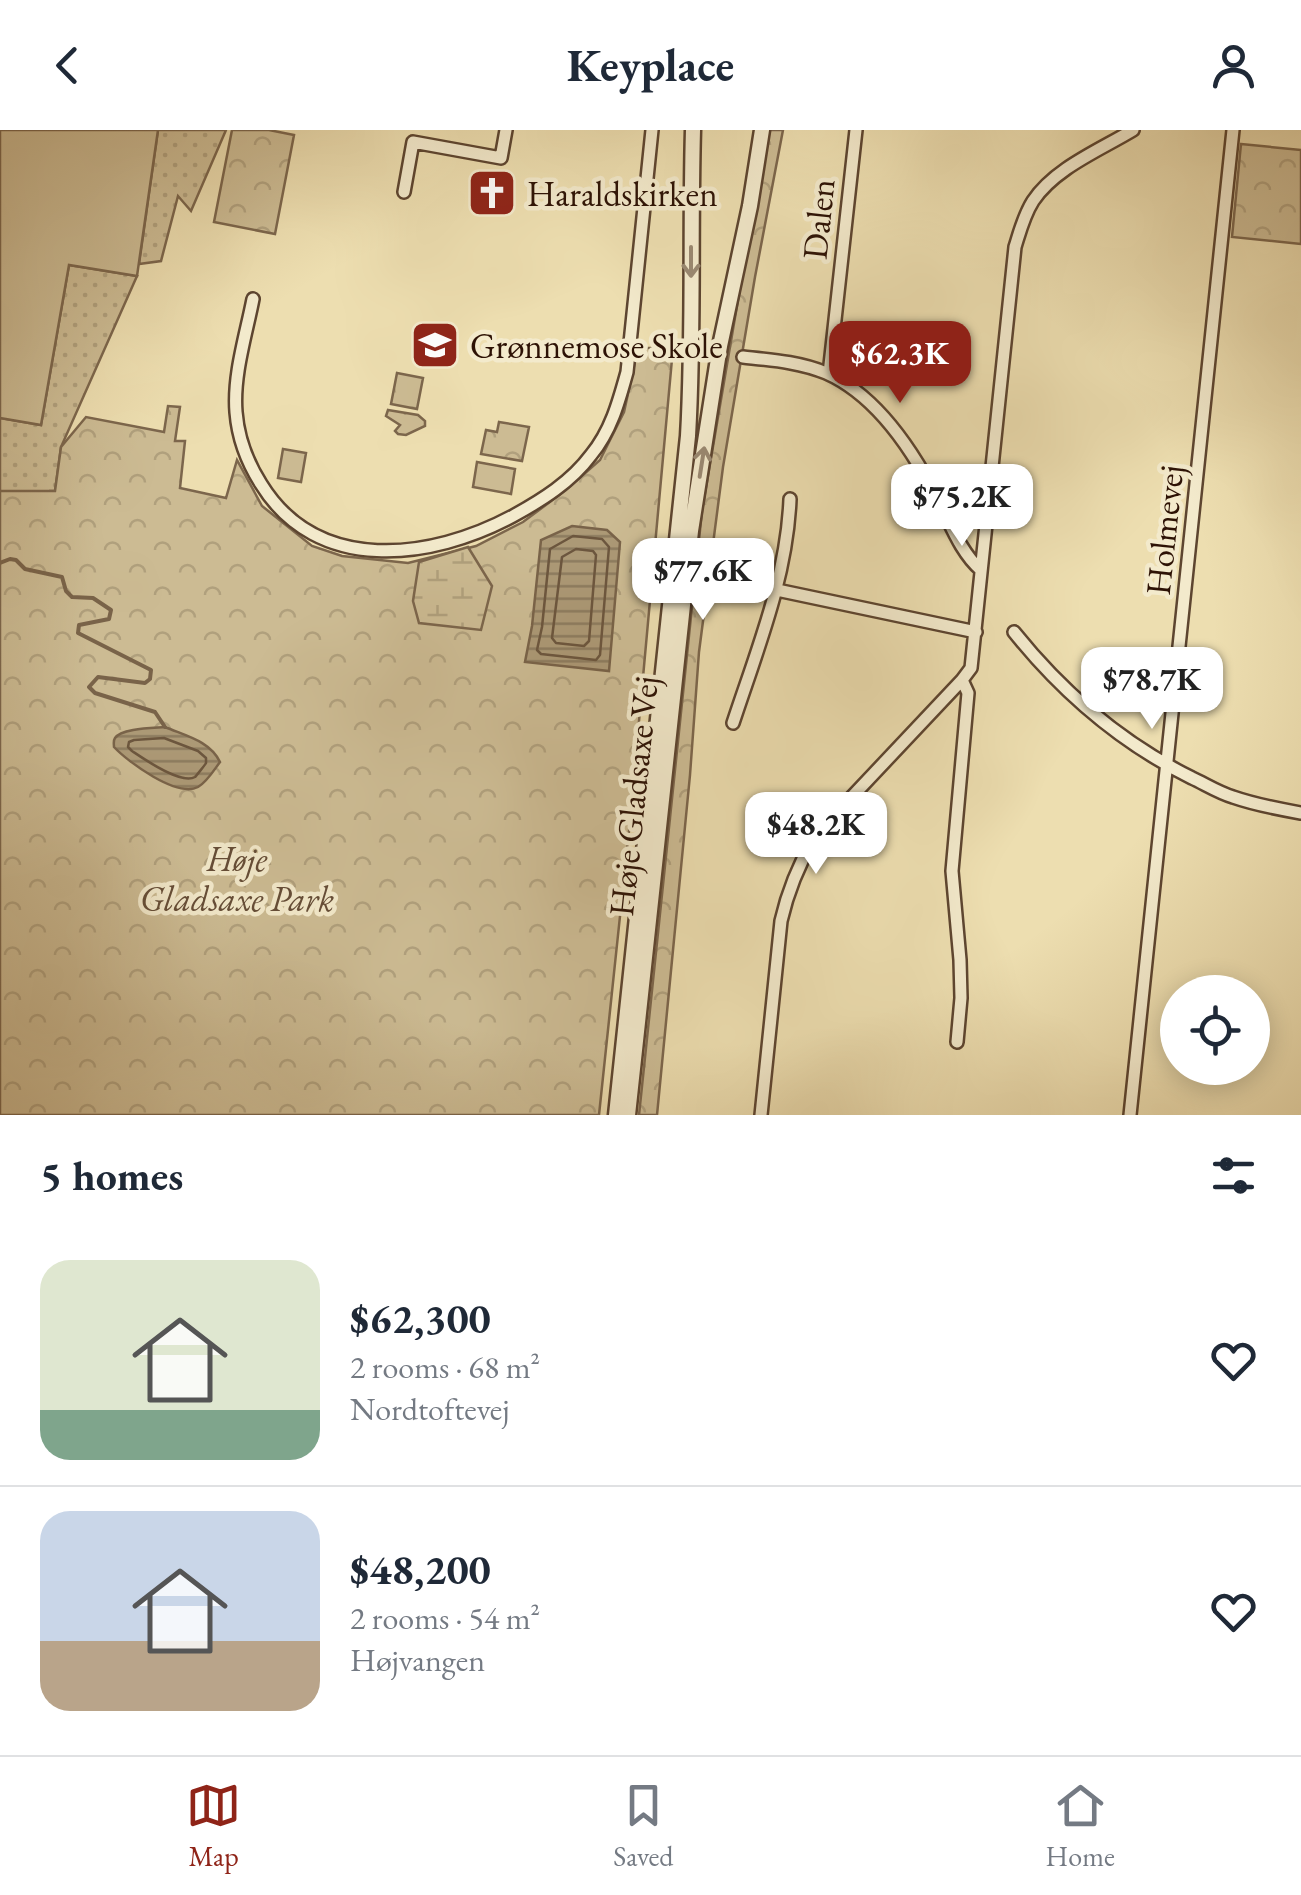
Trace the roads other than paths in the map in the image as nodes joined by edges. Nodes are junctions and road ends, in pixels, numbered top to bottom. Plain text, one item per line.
1 (506, 130) edge
2 (652, 130) edge
3 (694, 130) edge
4 (762, 130) edge
5 (856, 130) edge
6 (1132, 130) edge
7 (1233, 130) edge
8 (404, 192) dead end
9 (254, 300) dead end
10 (743, 358) dead end
11 (829, 374) junction
12 (790, 499) dead end
13 (981, 570) junction
14 (777, 590) junction
15 (976, 632) junction
16 (1014, 632) dead end
17 (962, 680) junction
18 (733, 723) dead end
19 (1168, 766) junction
20 (1301, 813) edge
21 (957, 1042) dead end
22 (616, 1115) edge
23 (628, 1115) edge
24 (761, 1115) edge
25 (1130, 1115) edge

1 - 8 street
2 - 9 street
3 -> 22 street, Høje Gladsaxe Vej
23 -> 4 street, Høje Gladsaxe Vej
5 - 11 street, Dalen
6 - 13 street
7 - 19 street, Holmevej
10 - 11 street
11 - 13 street
12 - 14 street
13 - 15 street
14 - 15 street
14 - 18 street
15 - 17 street
16 - 19 street
17 - 21 street
17 - 24 street
19 - 20 street
19 - 25 street, Holmevej

